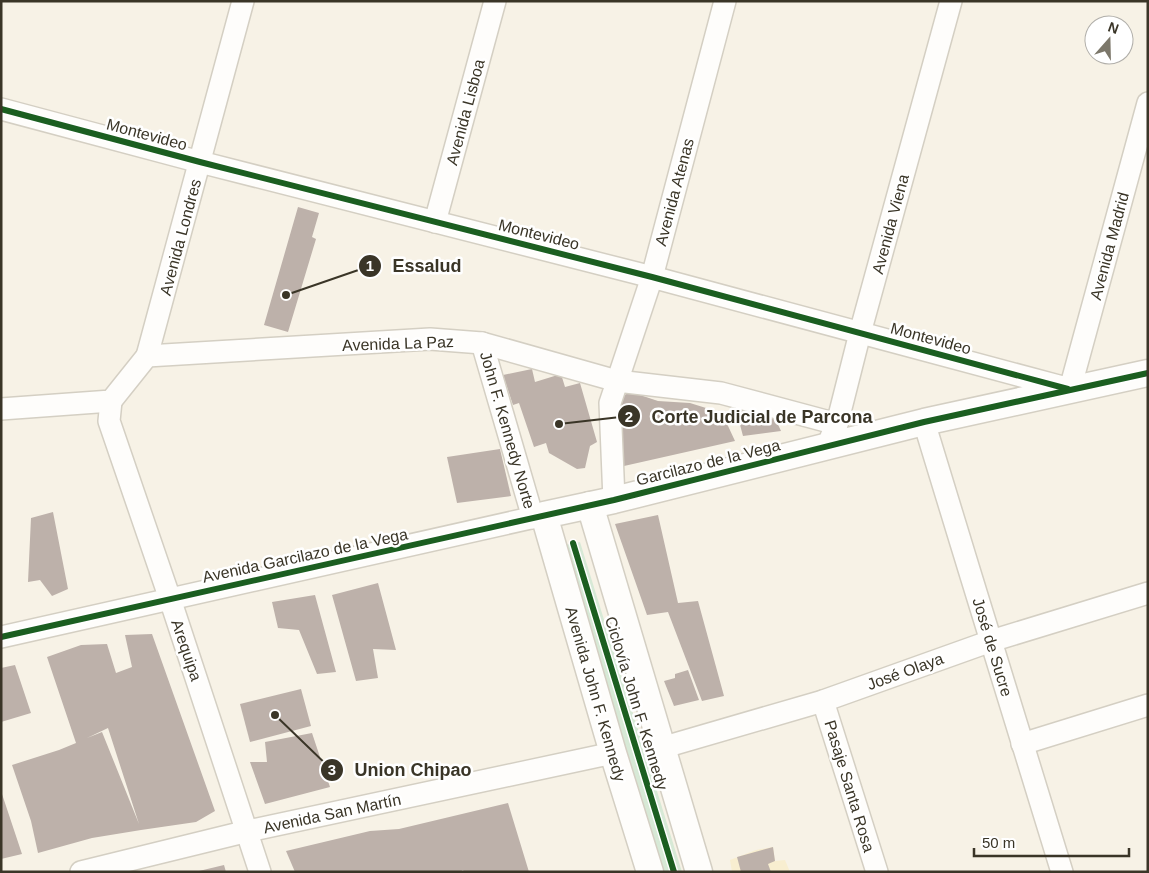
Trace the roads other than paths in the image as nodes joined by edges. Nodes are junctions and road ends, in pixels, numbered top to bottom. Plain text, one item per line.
1 (243, 1) edge
2 (494, 1) edge
3 (725, 1) edge
4 (951, 1) edge
5 (1148, 103) edge
6 (1, 109) edge
7 (200, 162) junction
8 (435, 222) junction
9 (652, 277) junction
10 (860, 333) junction
11 (482, 343) junction
12 (147, 356) junction
13 (1148, 372) edge
14 (618, 381) junction
15 (1070, 389) junction
16 (112, 401) junction
17 (1, 409) edge
18 (924, 422) junction
19 (832, 435) junction
20 (602, 503) junction
21 (539, 517) junction
22 (1148, 593) edge
23 (170, 599) junction
24 (1, 636) edge
25 (991, 641) junction
26 (823, 701) junction
27 (1148, 704) edge
28 (1022, 744) junction
29 (661, 748) junction
30 (614, 753) junction
31 (248, 831) junction
32 (82, 872) edge
33 (260, 872) edge
34 (650, 872) edge
35 (699, 872) edge
36 (877, 872) edge
37 (1062, 872) edge

1 - 7 street, Avenida Londres
2 - 8 street, Avenida Lisboa
3 - 9 street, Avenida Atenas
4 - 10 street, Avenida Viena
5 - 15 street, Avenida Madrid
6 - 7 street, Montevideo
7 - 8 street, Montevideo
7 - 12 street, Avenida Londres
8 - 9 street, Montevideo
9 - 10 street, Montevideo
9 - 14 street, Avenida Atenas
10 - 15 street, Montevideo
10 - 19 street, Avenida Viena
11 - 12 street, Avenida La Paz
11 - 14 street, Avenida La Paz
11 - 21 street, John F. Kennedy Norte
12 - 16 street
13 - 15 street
14 - 19 street, Avenida La Paz
14 - 20 street, Avenida Atenas
15 - 18 street, Garcilazo de la Vega
16 - 17 street
16 - 23 street, Arequipa
18 - 19 street, Garcilazo de la Vega
18 - 25 street, José de Sucre
19 - 20 street, Garcilazo de la Vega
20 - 21 street, Avenida Garcilazo de la Vega
20 - 29 street
21 - 23 street, Avenida Garcilazo de la Vega
21 - 30 street, Avenida John F. Kennedy
22 - 25 street, José Olaya
23 - 24 street, Avenida Garcilazo de la Vega
23 - 31 street, Arequipa
25 - 26 street, José Olaya
25 - 28 street, José de Sucre
26 - 29 street, José Olaya
26 - 36 street, Pasaje Santa Rosa
27 - 28 street
28 - 37 street, José de Sucre
29 - 35 street
30 - 31 street, Avenida San Martín
30 - 34 street, Avenida John F. Kennedy
31 - 32 street, Avenida San Martín
31 - 33 street, Arequipa

